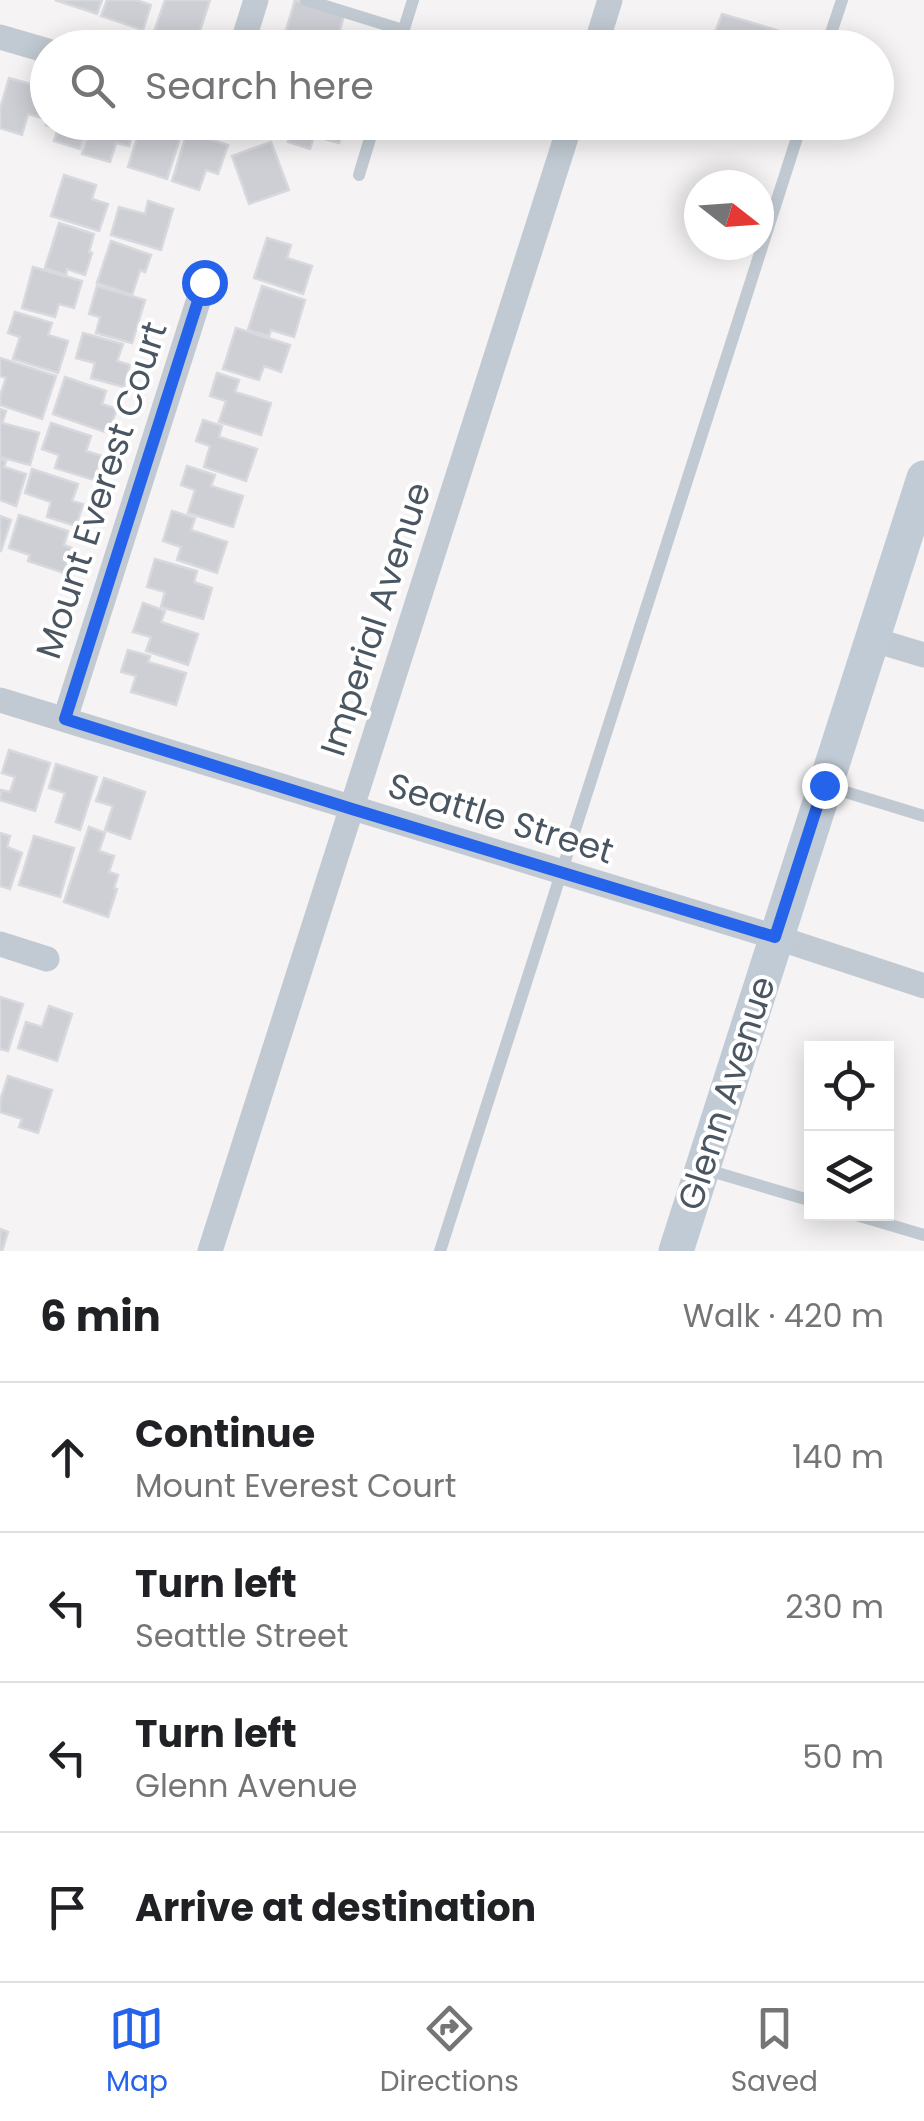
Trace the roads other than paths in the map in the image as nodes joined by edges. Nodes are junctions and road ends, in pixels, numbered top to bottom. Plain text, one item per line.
1 (256, 0) edge
2 (306, 0) edge
3 (413, 0) edge
4 (610, 0) edge
5 (842, 0) edge
6 (247, 30) edge
7 (404, 30) joint
8 (601, 30) edge
9 (832, 30) edge
10 (0, 37) edge
11 (30, 46) edge
12 (370, 140) edge
13 (564, 140) edge
14 (796, 140) edge
15 (359, 175) dead end
16 (204, 282) dead end
17 (924, 478) edge
18 (872, 640) junction
19 (924, 656) edge
20 (0, 700) edge
21 (65, 719) junction
22 (824, 785) junction
23 (352, 809) junction
24 (924, 816) edge
25 (560, 872) junction
26 (775, 937) junction
27 (0, 944) edge
28 (47, 959) dead end
29 (924, 986) edge
30 (702, 1168) junction
31 (804, 1199) edge
32 (878, 1221) edge
33 (924, 1234) edge
34 (210, 1251) edge
35 (440, 1251) edge
36 (676, 1251) edge

1 - 6 street
2 - 7 lane
3 - 7 lane
4 - 8 street
5 - 9 lane
10 - 11 street
12 - 15 lane
13 - 23 street, Imperial Avenue
14 - 25 lane
16 - 21 street, Mount Everest Court
17 - 18 street, Glenn Avenue
18 - 19 street
18 - 22 street, Glenn Avenue
20 - 21 street, Seattle Street
21 - 23 street, Seattle Street
22 - 24 lane
22 - 26 street, Glenn Avenue
23 - 25 street, Seattle Street
23 - 34 street, Imperial Avenue
25 - 26 street, Seattle Street
25 - 35 lane
26 - 29 street, Seattle Street
26 - 30 street, Glenn Avenue
27 - 28 street
30 - 31 lane
30 - 36 street, Glenn Avenue
32 - 33 lane

